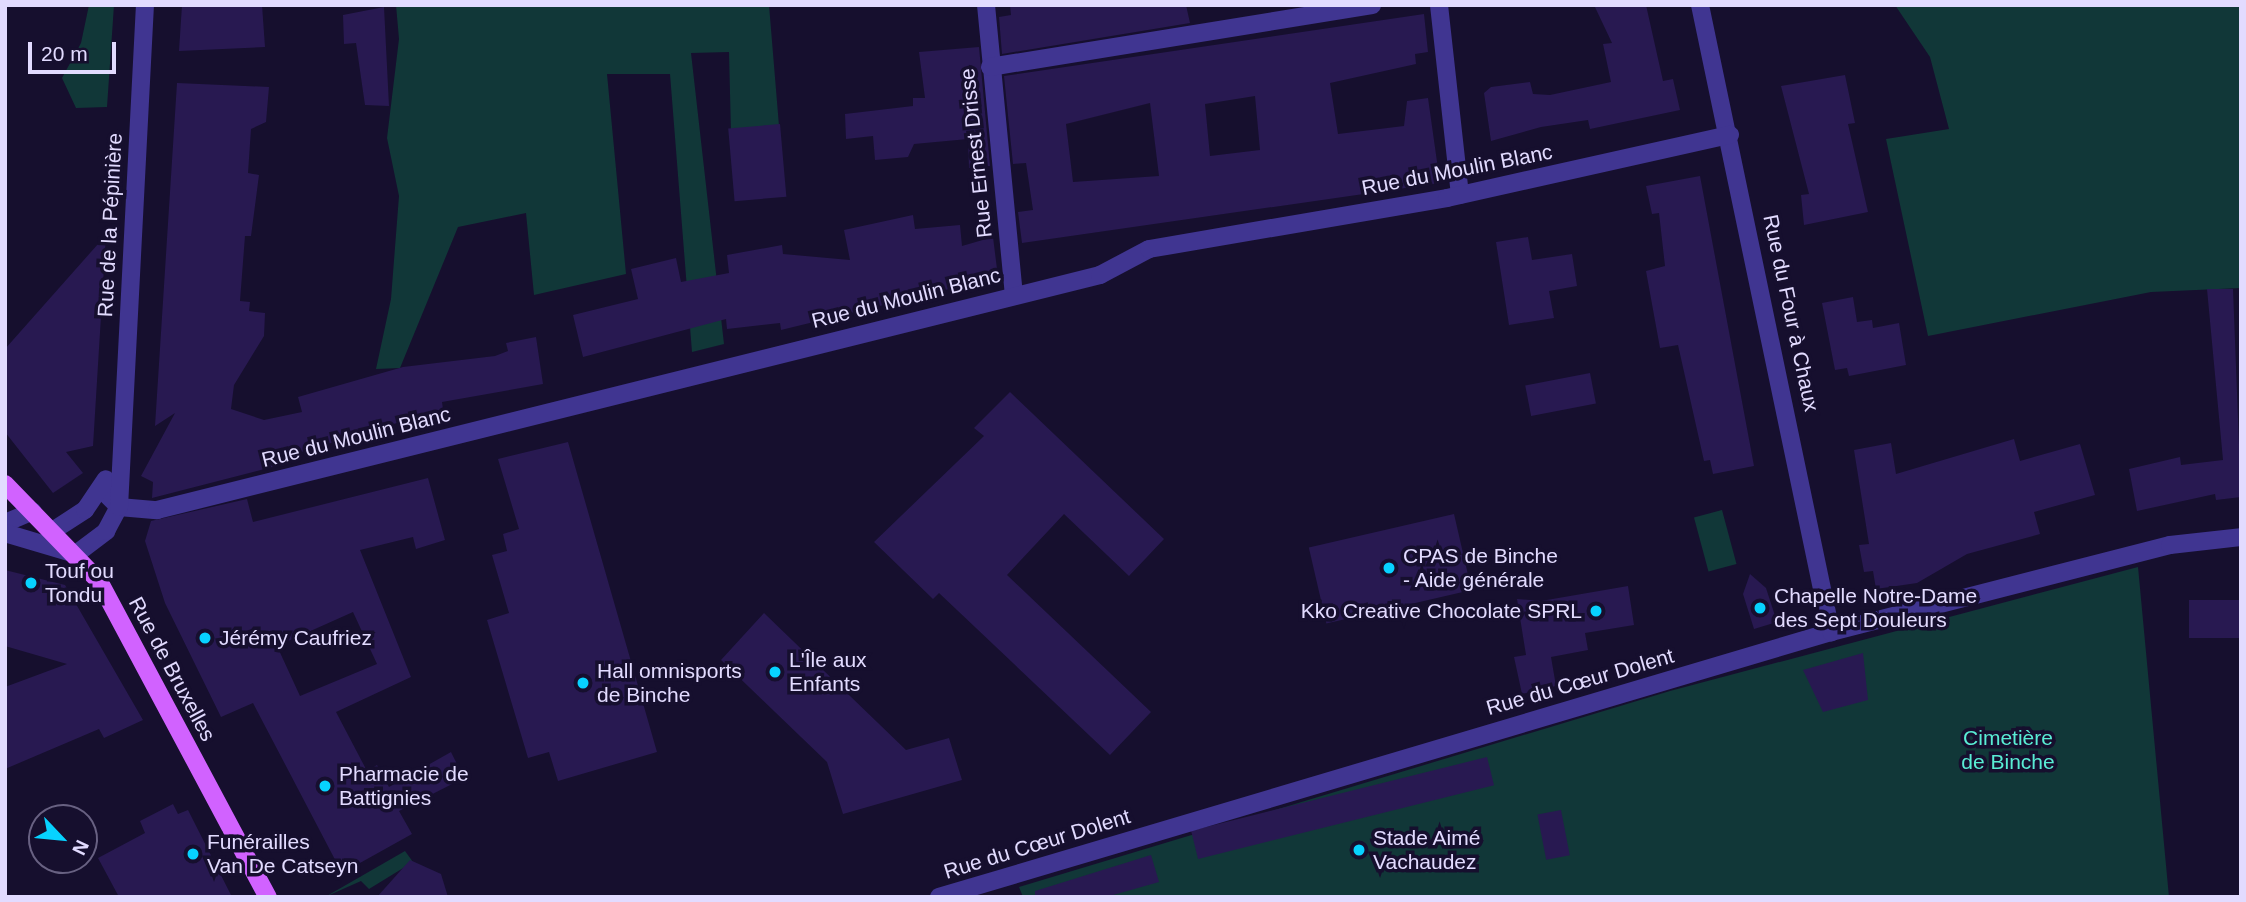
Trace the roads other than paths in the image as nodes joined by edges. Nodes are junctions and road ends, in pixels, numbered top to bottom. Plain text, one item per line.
1 (145, 5) edge
2 (986, 5) edge
3 (1372, 5) edge
4 (1439, 5) edge
5 (1700, 5) edge
6 (990, 67) junction
7 (1730, 135) junction
8 (1460, 195) junction
9 (1014, 295) junction
10 (121, 447) junction
11 (5, 484) edge
12 (101, 489) junction
13 (119, 507) junction
14 (33, 510) junction
15 (5, 523) edge
16 (54, 530) junction
17 (5, 533) edge
18 (2241, 537) edge
19 (76, 554) junction
20 (1831, 632) junction
21 (268, 897) edge
22 (939, 897) edge

1 - 10 street, Rue de la Pépinière
2 - 6 street, Rue Ernest Drisse
3 - 6 street
4 - 8 street
5 - 7 street, Rue du Four à Chaux
6 - 9 street, Rue Ernest Drisse
7 - 8 street, Rue du Moulin Blanc
7 - 20 street, Rue du Four à Chaux
8 - 9 street, Rue du Moulin Blanc
9 - 13 street, Rue du Moulin Blanc
10 - 12 street, Rue de la Pépinière
10 - 13 street, Rue de la Pépinière
11 - 14 main road, Rue de Bruxelles
12 - 13 street
12 - 16 street, Rue de la Pépinière
13 - 19 street
14 - 15 street
14 - 16 main road, Rue de Bruxelles
16 - 19 main road, Rue de Bruxelles
17 - 19 street
18 - 20 street, Rue du Cœur Dolent
19 - 21 main road, Rue de Bruxelles
20 - 22 street, Rue du Cœur Dolent

